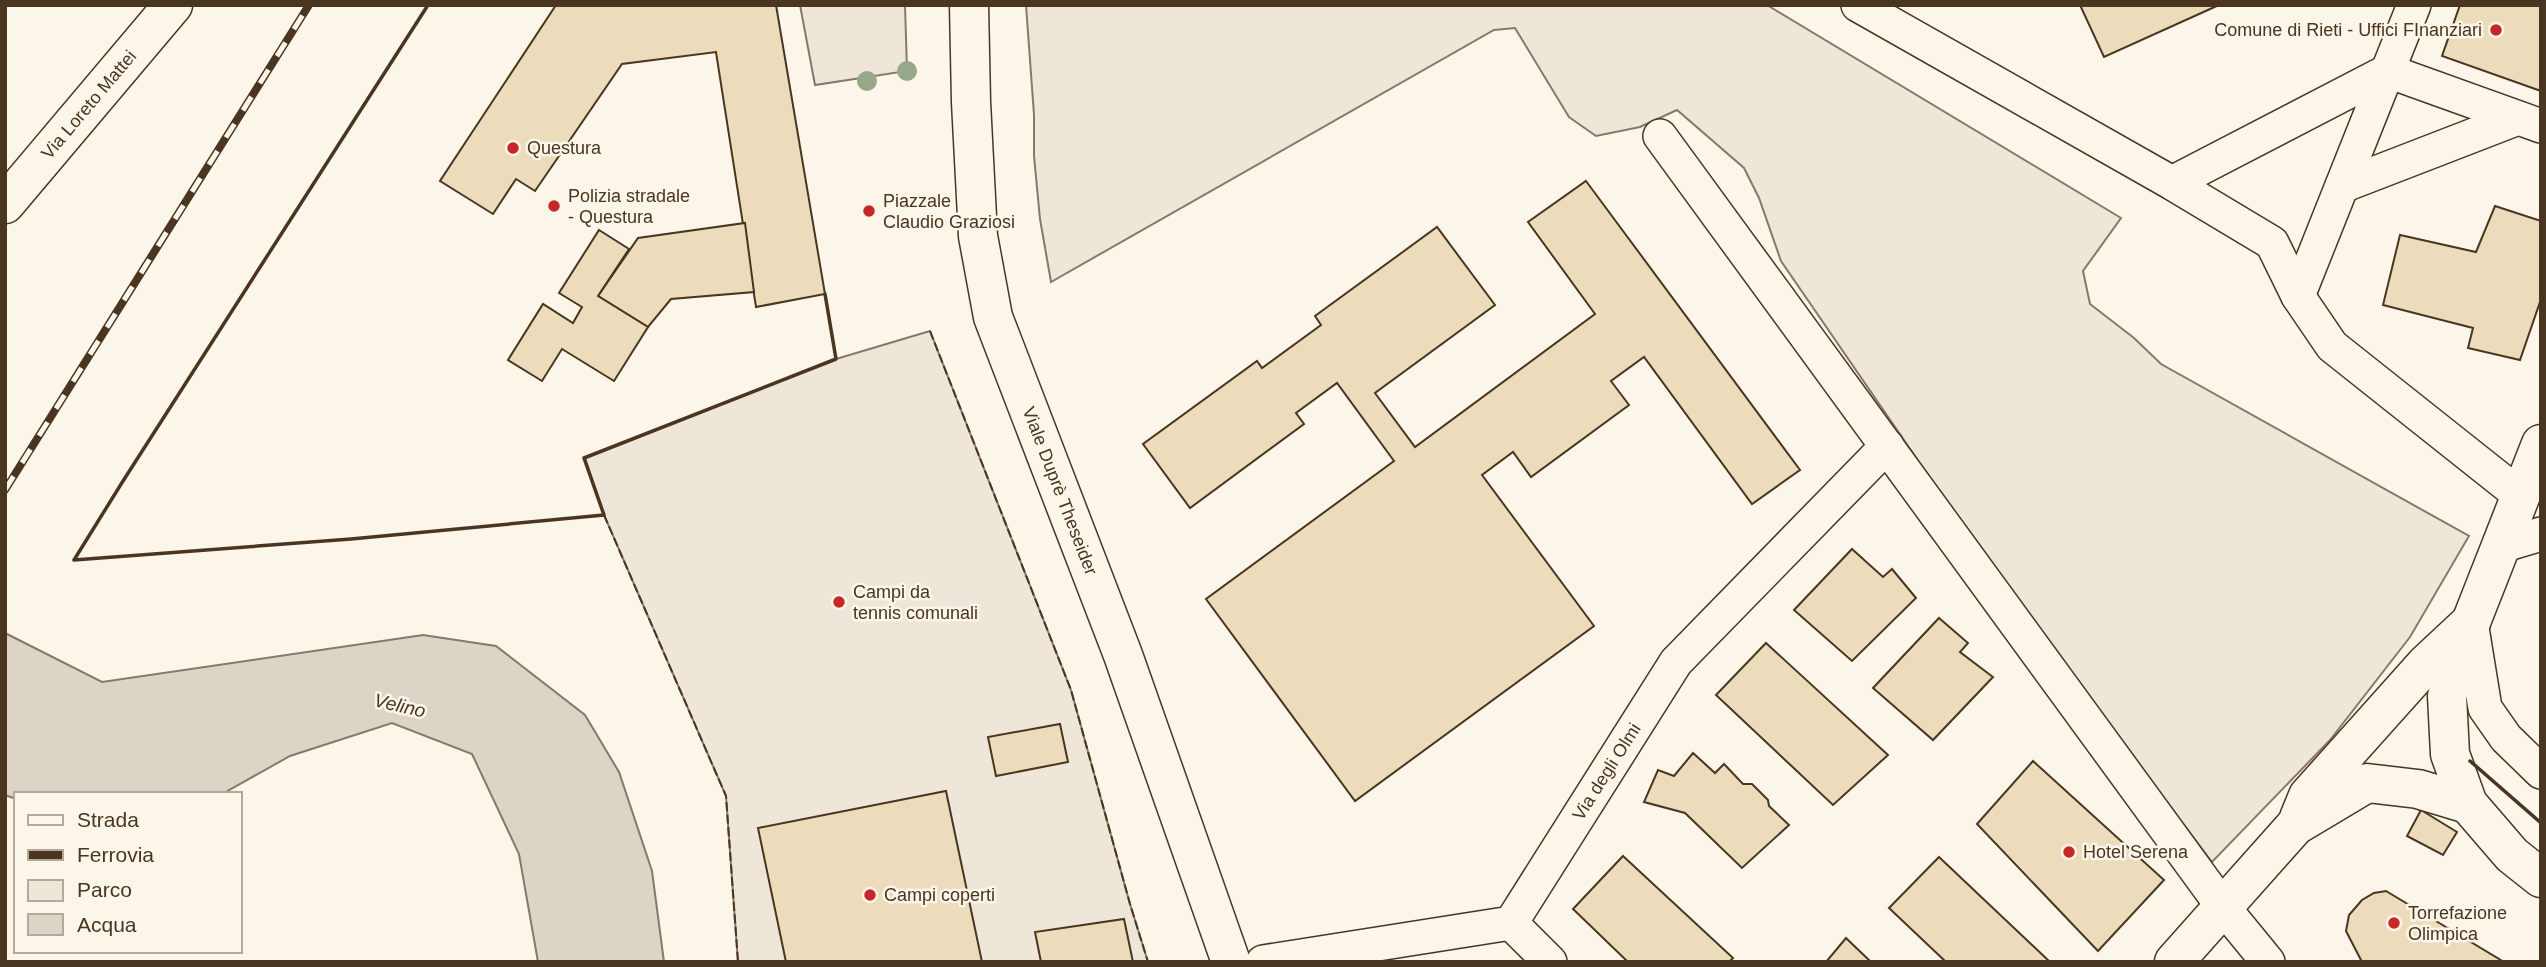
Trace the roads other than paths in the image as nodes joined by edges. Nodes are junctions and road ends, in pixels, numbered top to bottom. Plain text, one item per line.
1 (173, 5) edge
2 (969, 5) edge
3 (1858, 5) edge
4 (2414, 5) edge
5 (2388, 71) junction
6 (2529, 122) edge
7 (1660, 136) dead end
8 (2172, 183) junction
9 (2342, 186) junction
10 (5, 204) edge
11 (2298, 296) junction
12 (2541, 444) edge
13 (1887, 446) junction
14 (2531, 492) edge
15 (2541, 534) edge
16 (2501, 546) junction
17 (2471, 622) junction
18 (2541, 772) edge
19 (2468, 804) junction
20 (2295, 826) junction
21 (2541, 878) edge
22 (2223, 907) junction
23 (1511, 923) junction
24 (1231, 962) edge
25 (1263, 962) edge
26 (1550, 962) edge
27 (2174, 962) edge
28 (2268, 962) edge

1 - 10 street, Via Loreto Mattei
2 - 24 street, Viale Duprè Theseider
3 - 8 street
4 - 5 street
5 - 6 street
5 - 8 street
5 - 9 street
6 - 9 street
7 - 13 street
8 - 11 street
9 - 11 street
11 - 14 street
12 - 14 street
13 - 22 street
13 - 23 street, Via degli Olmi
14 - 16 street
15 - 16 street
16 - 17 street
17 - 18 street
17 - 19 street
17 - 20 street
19 - 20 street
19 - 21 street
20 - 22 street
22 - 27 street
22 - 28 street
23 - 25 street
23 - 26 street

